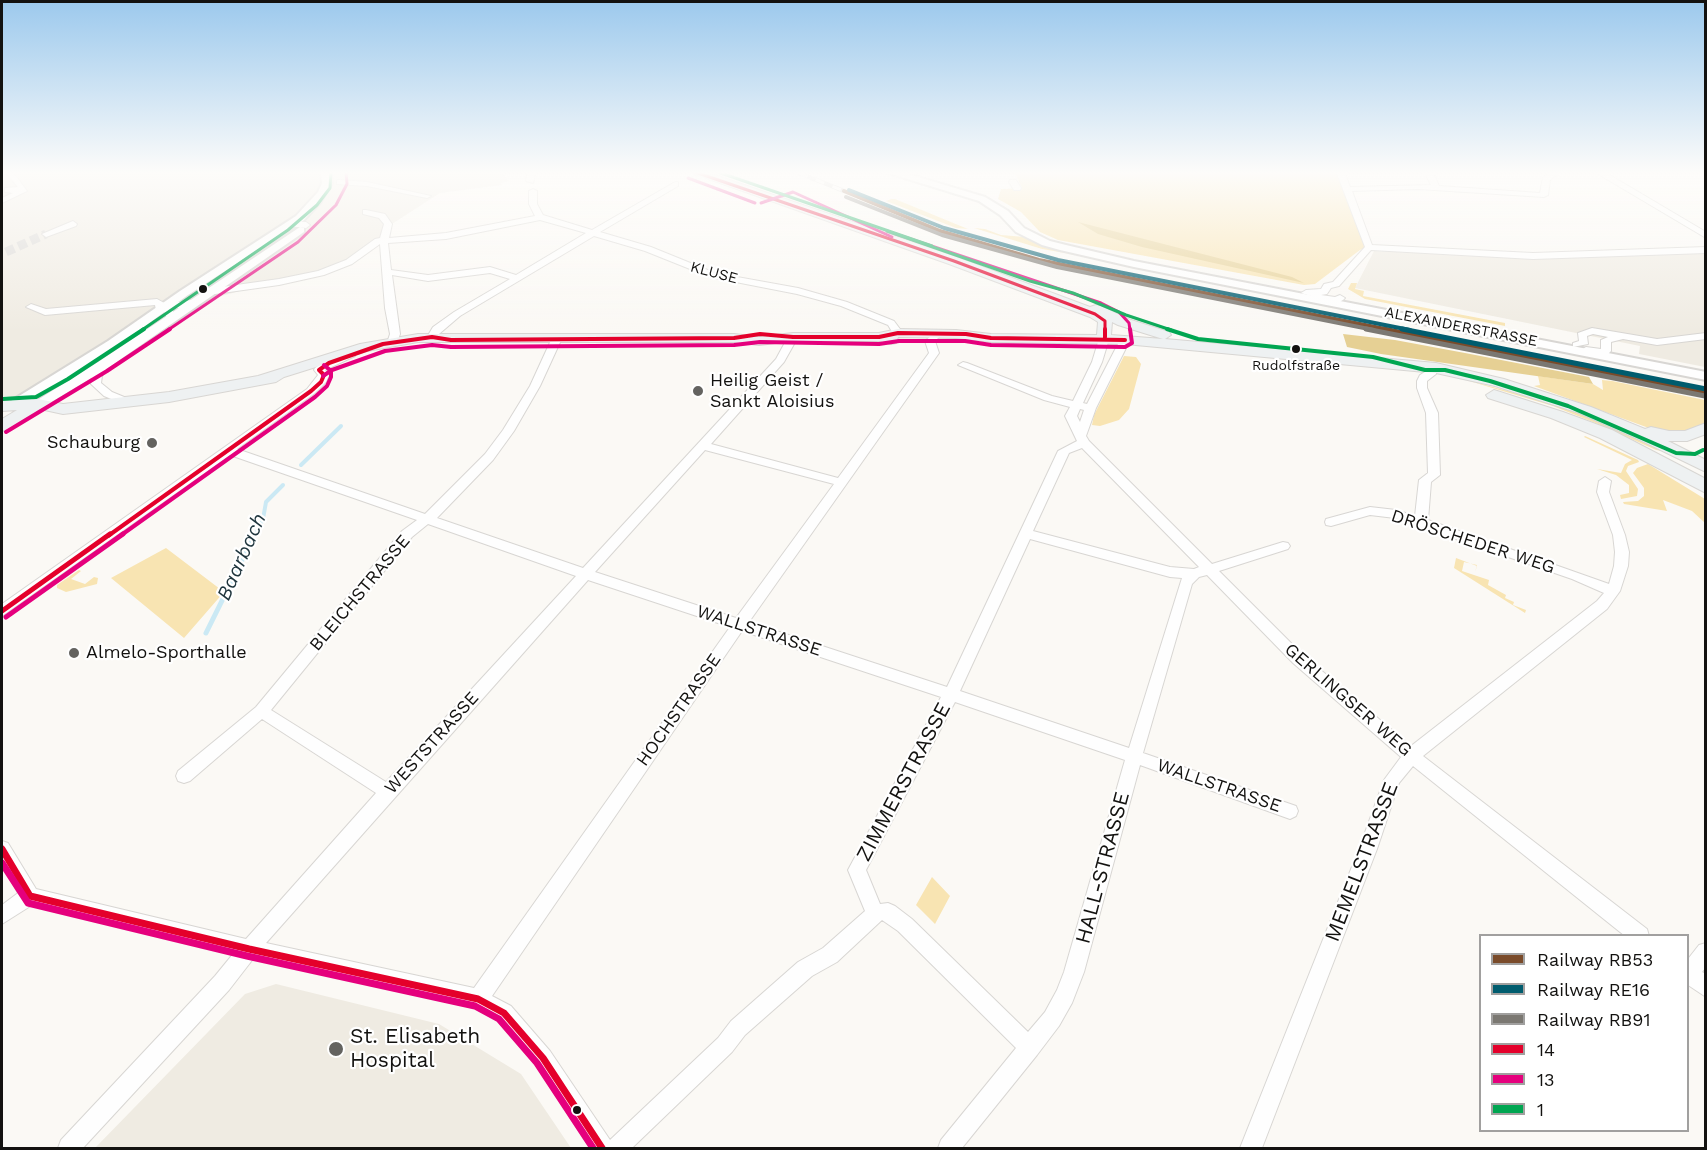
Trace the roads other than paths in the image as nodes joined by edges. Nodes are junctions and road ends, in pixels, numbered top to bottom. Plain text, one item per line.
1 (71, 225) edge
2 (291, 225) edge
3 (301, 225) edge
4 (306, 225) joint
5 (388, 225) edge
6 (502, 225) edge
7 (564, 225) edge
8 (605, 225) edge
9 (846, 225) edge
10 (1015, 225) edge
11 (1361, 225) edge
12 (1687, 225) edge
13 (591, 233) junction
14 (46, 234) tunnel mouth
15 (1706, 236) edge
16 (384, 241) junction
17 (1369, 247) junction
18 (1706, 250) edge
19 (1119, 259) junction
20 (388, 272) junction
21 (517, 278) junction
22 (1336, 284) junction
23 (1028, 288) junction
24 (215, 291) junction
25 (1334, 298) junction
26 (31, 307) dead end
27 (167, 313) junction
28 (1115, 318) junction
29 (898, 333) junction
30 (1706, 336) edge
31 (432, 337) junction
32 (879, 337) junction
33 (1622, 337) junction
34 (557, 338) junction
35 (793, 338) junction
36 (933, 338) junction
37 (1104, 339) junction
38 (451, 340) junction
39 (1125, 340) junction
40 (388, 344) junction
41 (1196, 346) junction
42 (1585, 347) junction
43 (1606, 351) junction
44 (1372, 364) junction
45 (103, 365) junction
46 (963, 365) dead end
47 (319, 370) junction
48 (1706, 370) edge
49 (1428, 375) junction
50 (1706, 376) edge
51 (264, 378) junction
52 (1558, 400) junction
53 (125, 401) junction
54 (4, 403) edge
55 (39, 404) junction
56 (1076, 404) junction
57 (1090, 408) junction
58 (1585, 410) junction
59 (2, 426) edge
60 (1706, 428) edge
61 (1706, 437) edge
62 (1082, 441) junction
63 (702, 445) junction
64 (228, 450) junction
65 (1676, 456) junction
66 (1698, 465) edge
67 (840, 482) junction
68 (1605, 482) dead end
69 (1706, 487) edge
70 (426, 520) junction
71 (1331, 522) dead end
72 (1421, 522) junction
73 (1025, 533) junction
74 (1283, 546) dead end
75 (1202, 572) junction
76 (585, 574) junction
77 (1613, 591) junction
78 (2, 611) edge
79 (739, 625) junction
80 (951, 694) junction
81 (261, 711) junction
82 (1411, 756) junction
83 (1134, 757) junction
84 (184, 776) dead end
85 (388, 792) junction
86 (1290, 811) dead end
87 (2, 849) edge
88 (30, 896) junction
89 (883, 912) dead end
90 (2, 915) edge
91 (1637, 934) edge
92 (249, 949) junction
93 (1706, 952) edge
94 (1689, 972) edge
95 (1689, 974) edge
96 (1706, 987) edge
97 (478, 999) junction
98 (1030, 1048) junction
99 (69, 1149) edge
100 (602, 1149) edge
101 (617, 1149) edge
102 (949, 1149) edge
103 (1251, 1149) edge

1 - 14 street
2 - 27 street
3 - 4 street
4 - 24 street
5 - 16 street
6 - 16 street, KLUSE
7 - 13 street, KLUSE
8 - 13 street
9 - 23 main road
10 - 19 street, ALEXANDERSTRASSE
11 - 17 street
12 - 15 street
13 - 21 street
13 - 29 street, KLUSE
16 - 20 street
16 - 24 street
17 - 18 street
17 - 22 street
19 - 25 street, ALEXANDERSTRASSE
19 - 25 street, ALEXANDERSTRASSE
20 - 21 street
20 - 40 street
21 - 31 street
22 - 25 street
22 - 25 street
23 - 28 main road
23 - 37 main road
24 - 27 street
25 - 42 street, ALEXANDERSTRASSE
25 - 42 street, ALEXANDERSTRASSE
26 - 27 street
27 - 45 street
27 - 54 street
28 - 39 main road
28 - 41 main road
29 - 32 main road
29 - 36 main road
30 - 33 street
31 - 38 main road
31 - 40 main road
32 - 35 main road
32 - 36 main road
33 - 42 street
33 - 43 street
34 - 35 main road
34 - 38 main road
34 - 70 street, BLEICHSTRASSE
35 - 63 street, WESTSTRASSE
36 - 37 main road
36 - 67 street, HOCHSTRASSE
37 - 39 main road
37 - 56 street
38 - 47 main road
39 - 41 main road
39 - 57 street
40 - 47 street
40 - 51 main road
41 - 44 main road
42 - 43 street
42 - 50 street, ALEXANDERSTRASSE
43 - 48 street
44 - 49 main road
44 - 52 main road
45 - 53 street
45 - 55 street
46 - 56 street
47 - 51 main road
47 - 64 street
49 - 58 main road
49 - 65 main road
49 - 66 main road
49 - 72 street
51 - 53 main road
52 - 58 main road
52 - 60 main road
53 - 55 main road
53 - 55 main road
54 - 55 main road
55 - 59 main road
56 - 57 street
56 - 62 street
57 - 62 street
58 - 65 main road
61 - 65 main road
62 - 73 street, ZIMMERSTRASSE
62 - 75 street, GERLINGSER WEG
63 - 67 street
63 - 76 street, WESTSTRASSE
64 - 70 street, WALLSTRASSE
64 - 78 street
65 - 66 main road
66 - 69 main road
67 - 79 street, HOCHSTRASSE
68 - 77 street
70 - 76 street, WALLSTRASSE
70 - 81 street, BLEICHSTRASSE
71 - 72 street, DRÖSCHEDER WEG
72 - 77 street, DRÖSCHEDER WEG
73 - 75 street
73 - 80 street, ZIMMERSTRASSE
74 - 75 street
75 - 82 street, GERLINGSER WEG
75 - 83 street, HALL-STRASSE
76 - 79 street, WALLSTRASSE
76 - 85 street, WESTSTRASSE
77 - 82 street, MEMELSTRASSE
79 - 80 street, WALLSTRASSE
79 - 97 street, HOCHSTRASSE
80 - 83 street, WALLSTRASSE
80 - 101 street, ZIMMERSTRASSE
81 - 84 street, BLEICHSTRASSE
81 - 85 street
82 - 91 street, GERLINGSER WEG
82 - 103 street, MEMELSTRASSE
83 - 86 street, WALLSTRASSE
83 - 98 street, HALL-STRASSE
85 - 92 street, WESTSTRASSE
87 - 88 street
88 - 90 street
88 - 92 street
89 - 98 street
92 - 97 street
92 - 99 street, WESTSTRASSE
93 - 94 street
95 - 96 street
97 - 100 street
98 - 102 street, HALL-STRASSE

